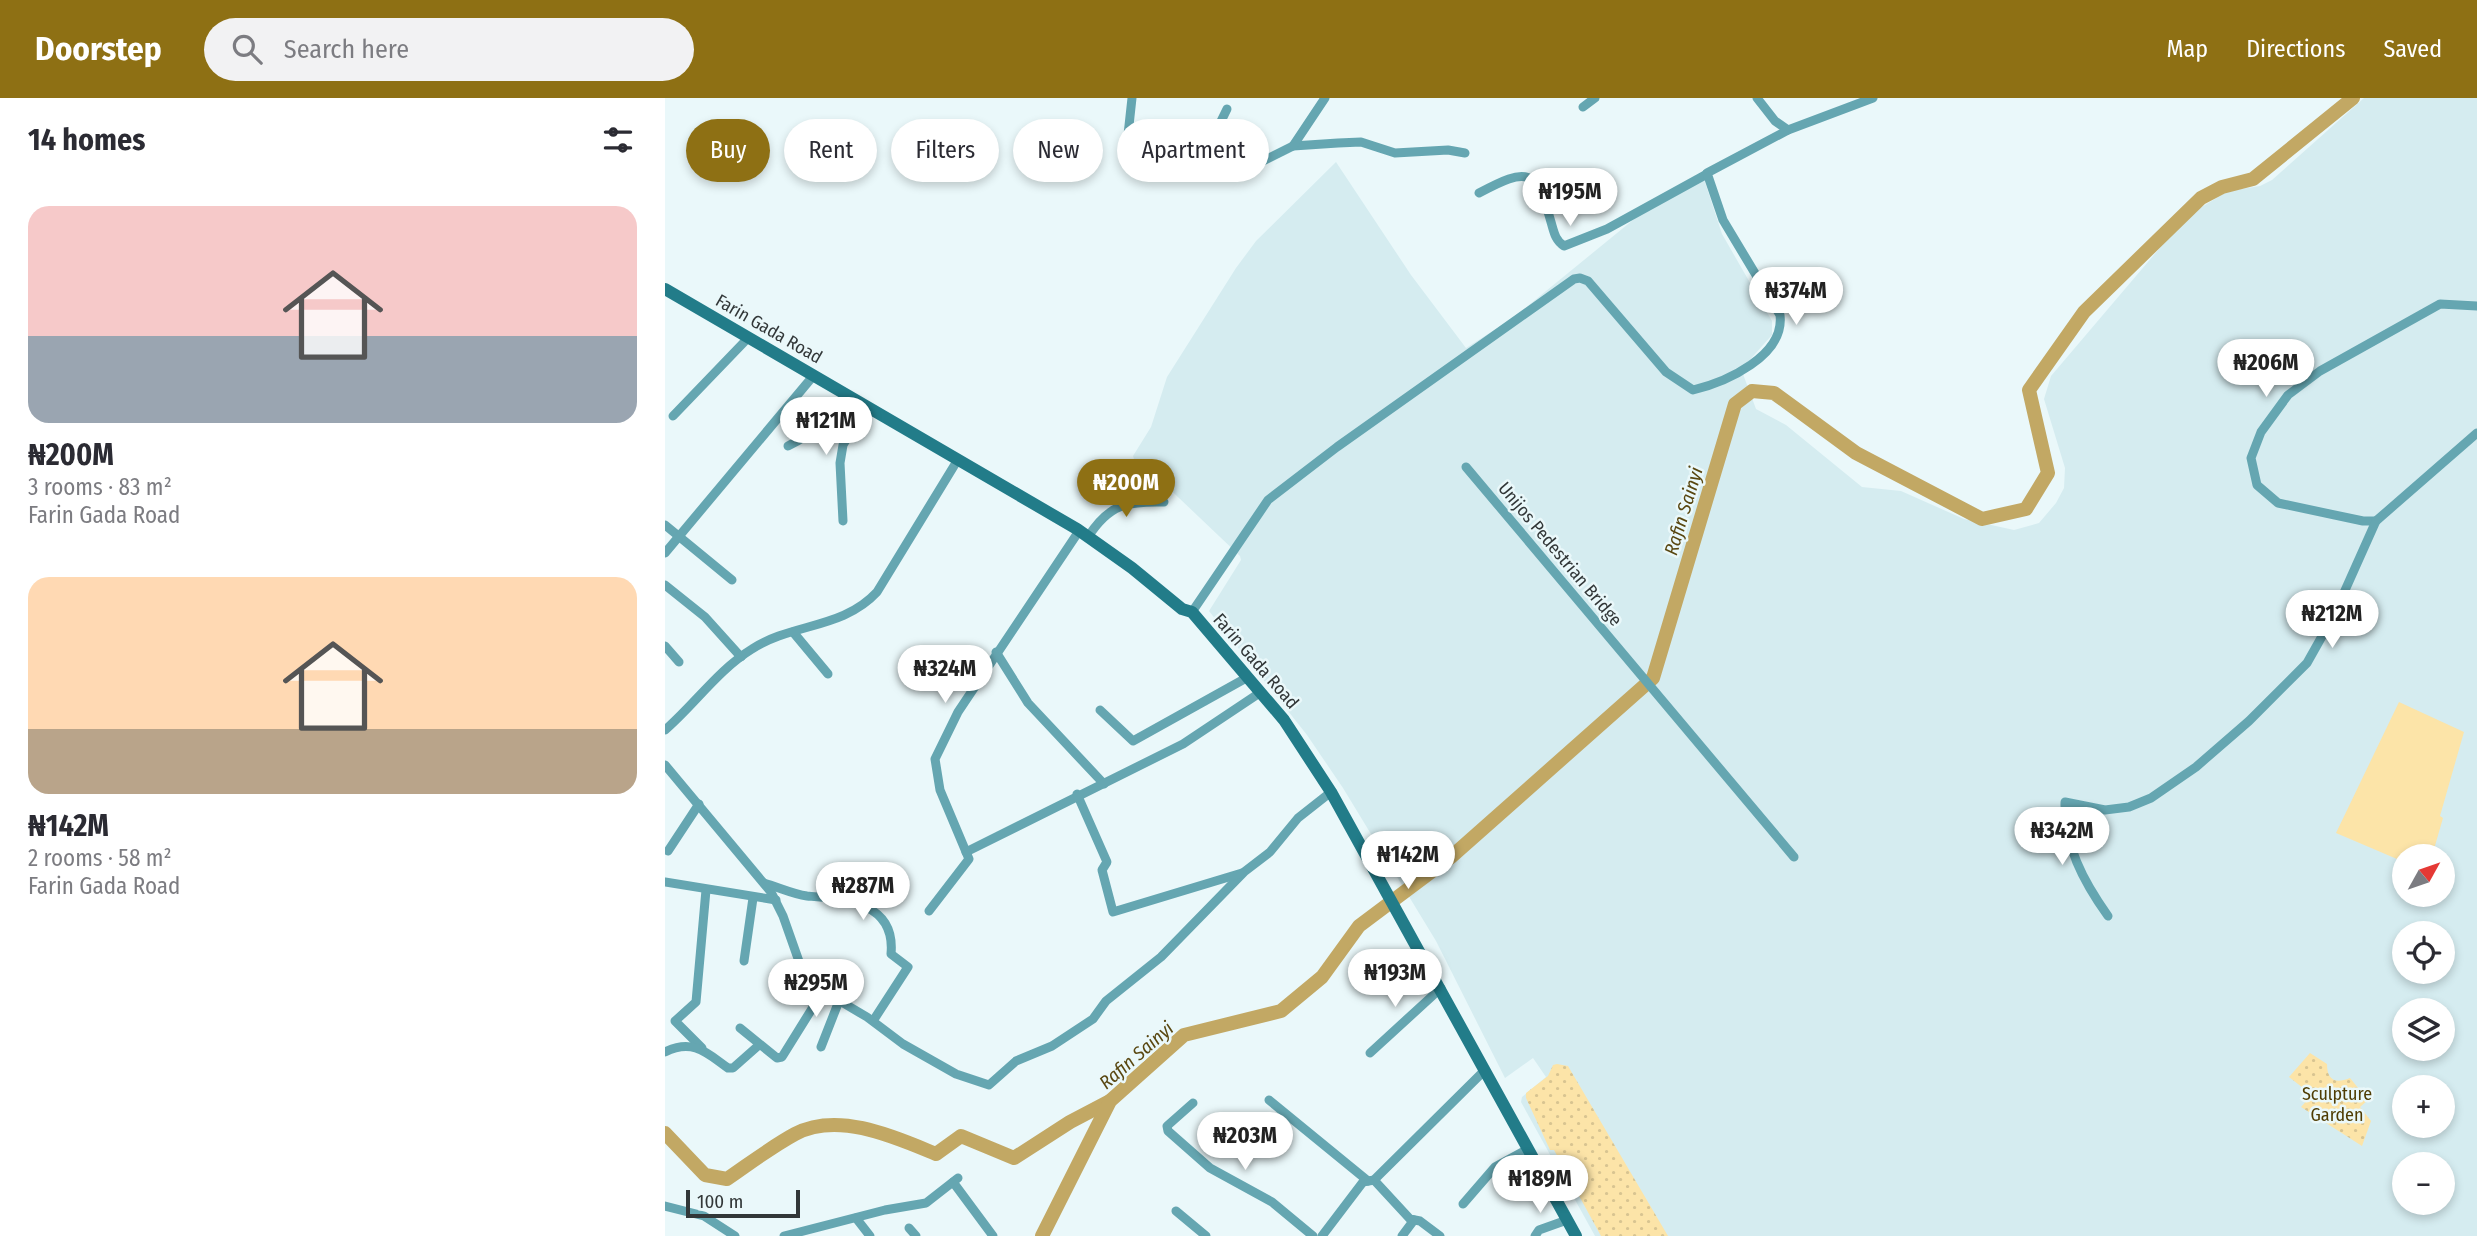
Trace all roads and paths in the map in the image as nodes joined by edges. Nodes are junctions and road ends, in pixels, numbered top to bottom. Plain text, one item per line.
1 (1132, 98) edge
2 (1325, 98) edge
3 (1595, 98) edge
4 (1757, 98) edge
5 (1873, 98) edge
6 (1583, 107) dead end
7 (1227, 109) dead end
8 (1130, 119) edge
9 (1222, 119) edge
10 (1788, 130) junction
11 (1293, 146) junction
12 (1465, 153) dead end
13 (1269, 156) edge
14 (1707, 174) junction
15 (1479, 193) dead end
16 (667, 294) edge
17 (2477, 306) edge
18 (749, 337) junction
19 (814, 375) junction
20 (847, 396) junction
21 (866, 407) junction
22 (673, 416) dead end
23 (2477, 433) edge
24 (788, 446) dead end
25 (957, 461) junction
26 (1466, 467) dead end
27 (1164, 502) dead end
28 (843, 521) dead end
29 (2376, 521) junction
30 (665, 525) edge
31 (1084, 534) junction
32 (680, 536) junction
33 (665, 553) edge
34 (732, 580) dead end
35 (665, 584) edge
36 (1192, 612) junction
37 (793, 632) junction
38 (665, 646) edge
39 (996, 652) junction
40 (741, 657) junction
41 (679, 662) dead end
42 (828, 674) dead end
43 (1248, 677) junction
44 (1261, 692) junction
45 (1100, 709) dead end
46 (665, 730) edge
47 (665, 765) edge
48 (1104, 784) junction
49 (1331, 792) junction
50 (1077, 794) junction
51 (699, 804) junction
52 (668, 851) dead end
53 (966, 852) junction
54 (1794, 857) dead end
55 (1244, 872) junction
56 (665, 882) edge
57 (764, 883) junction
58 (706, 890) junction
59 (753, 898) junction
60 (776, 900) junction
61 (929, 911) dead end
62 (2108, 916) dead end
63 (744, 961) dead end
64 (1441, 988) junction
65 (823, 991) junction
66 (839, 1001) junction
67 (873, 1021) junction
68 (740, 1028) dead end
69 (759, 1045) junction
70 (821, 1047) dead end
71 (702, 1048) junction
72 (665, 1052) edge
73 (1370, 1053) dead end
74 (1485, 1070) junction
75 (1269, 1100) dead end
76 (1193, 1103) dead end
77 (1528, 1149) junction
78 (1371, 1180) junction
79 (1463, 1204) dead end
80 (665, 1206) edge
81 (1175, 1211) dead end
82 (856, 1218) junction
83 (1414, 1220) junction
84 (1567, 1220) junction
85 (909, 1228) dead end
86 (804, 1233) edge
87 (735, 1236) edge
88 (784, 1236) edge
89 (870, 1236) edge
90 (916, 1236) edge
91 (993, 1236) edge
92 (1206, 1236) edge
93 (1313, 1236) edge
94 (1322, 1236) edge
95 (1402, 1236) edge
96 (1440, 1236) edge
97 (1535, 1236) edge
98 (1576, 1236) edge

1 - 8 street
2 - 11 street
3 - 6 street
4 - 10 street
5 - 10 street
7 - 9 street
10 - 14 street
11 - 12 street
11 - 13 street
14 - 15 street
14 - 36 street
16 - 18 main road, Farin Gada Road
17 - 29 street
18 - 19 main road, Farin Gada Road
18 - 22 street
19 - 20 main road, Farin Gada Road
19 - 32 street
20 - 21 main road, Farin Gada Road
20 - 24 street
21 - 25 main road, Farin Gada Road
21 - 28 street
23 - 29 street
25 - 31 main road, Farin Gada Road
25 - 37 street
26 - 54 street, Unijos Pedestrian Bridge
27 - 31 street
29 - 62 street
30 - 32 street
31 - 36 main road, Farin Gada Road
31 - 39 street
32 - 33 street
32 - 34 street
35 - 40 street
36 - 43 main road, Farin Gada Road
37 - 40 street
37 - 42 street
38 - 41 street
39 - 48 street
39 - 53 street
40 - 46 street
43 - 44 main road, Farin Gada Road
43 - 45 street
44 - 48 street
44 - 49 main road, Farin Gada Road
47 - 51 street
48 - 50 street
49 - 55 street
49 - 64 main road, Farin Gada Road
50 - 53 street
50 - 55 street
51 - 52 street
51 - 57 street
53 - 61 street
55 - 67 street
56 - 58 street
57 - 60 street
57 - 67 street
58 - 59 street
58 - 71 street
59 - 60 street
59 - 63 street
60 - 65 street
64 - 73 street
64 - 74 main road, Farin Gada Road
65 - 66 street
65 - 69 street
66 - 67 street
66 - 70 street
68 - 69 street
69 - 71 street
71 - 72 street
74 - 77 main road, Farin Gada Road
74 - 78 street
75 - 78 street
76 - 93 street
77 - 79 street
77 - 84 main road, Farin Gada Road
78 - 83 street
78 - 94 street
80 - 87 street
81 - 92 street
82 - 86 street
82 - 89 street
82 - 91 street
83 - 95 street
83 - 96 street
84 - 97 street
84 - 98 main road, Farin Gada Road
85 - 90 street
86 - 88 street

